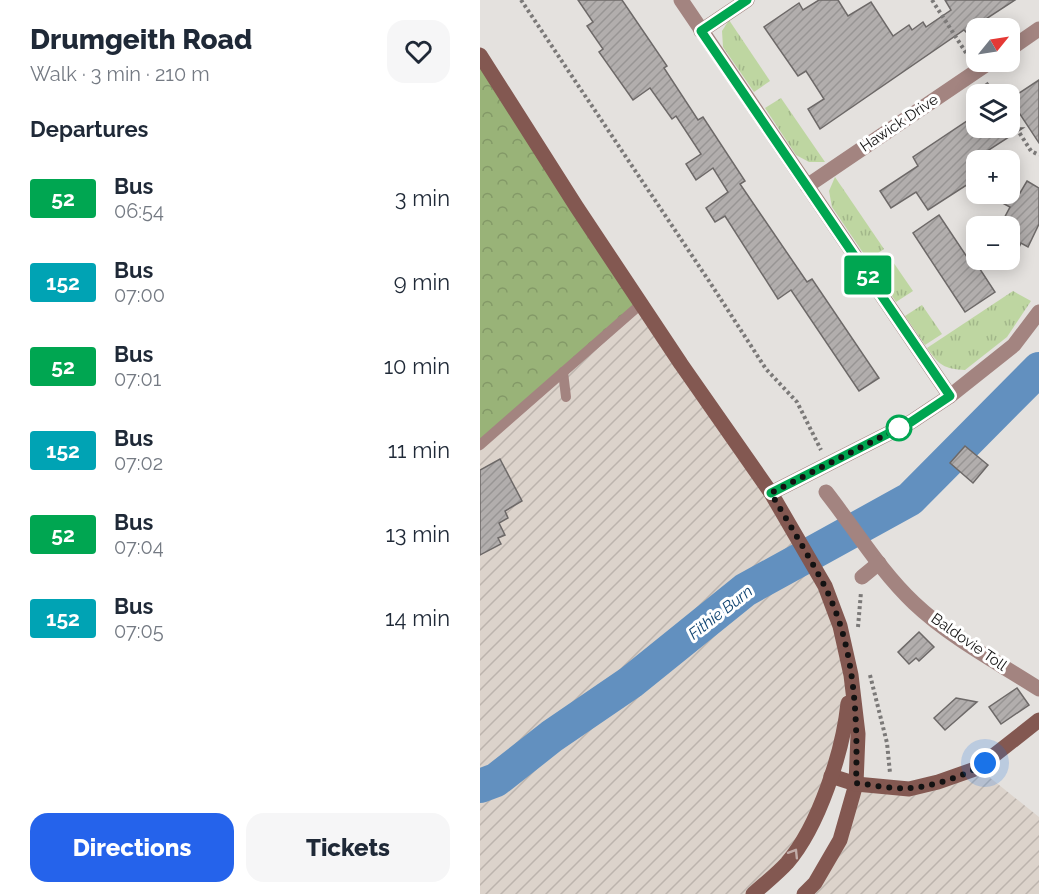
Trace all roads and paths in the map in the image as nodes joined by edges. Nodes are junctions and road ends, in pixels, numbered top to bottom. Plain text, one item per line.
1 (521, 0) edge
2 (681, 0) edge
3 (747, 0) edge
4 (932, 0) edge
5 (1039, 29) edge
6 (701, 31) junction
7 (1020, 42) edge
8 (966, 43) edge
9 (480, 55) edge
10 (975, 72) edge
11 (1020, 134) edge
12 (1039, 155) edge
13 (807, 186) junction
14 (641, 303) junction
15 (1039, 312) edge
16 (563, 372) junction
17 (950, 396) junction
18 (566, 397) dead end
19 (480, 445) edge
20 (828, 464) junction
21 (771, 493) junction
22 (830, 498) dead end
23 (879, 563) junction
24 (862, 577) joint
25 (858, 631) dead end
26 (867, 664) dead end
27 (851, 675) junction
28 (1039, 689) edge
29 (1039, 720) edge
30 (831, 776) junction
31 (856, 783) junction
32 (892, 787) junction
33 (753, 894) edge
34 (804, 894) edge

1 - 20 path
2 - 6 street
3 - 6 street
4 - 8 path
5 - 7 street
6 - 13 street
9 - 14 main road
10 - 13 street, Hawick Drive
11 - 12 path
13 - 17 street
14 - 16 lane
14 - 21 main road
15 - 17 street
16 - 18 lane
16 - 19 lane
17 - 20 street
20 - 21 street
21 - 27 main road
22 - 23 street, Baldovie Toll
23 - 24 street
23 - 28 street, Baldovie Toll
24 - 25 path
26 - 32 path
27 - 30 main road
27 - 31 main road
29 - 32 main road
30 - 31 main road
33 -> 30 main road
31 - 32 main road
31 - 34 main road

